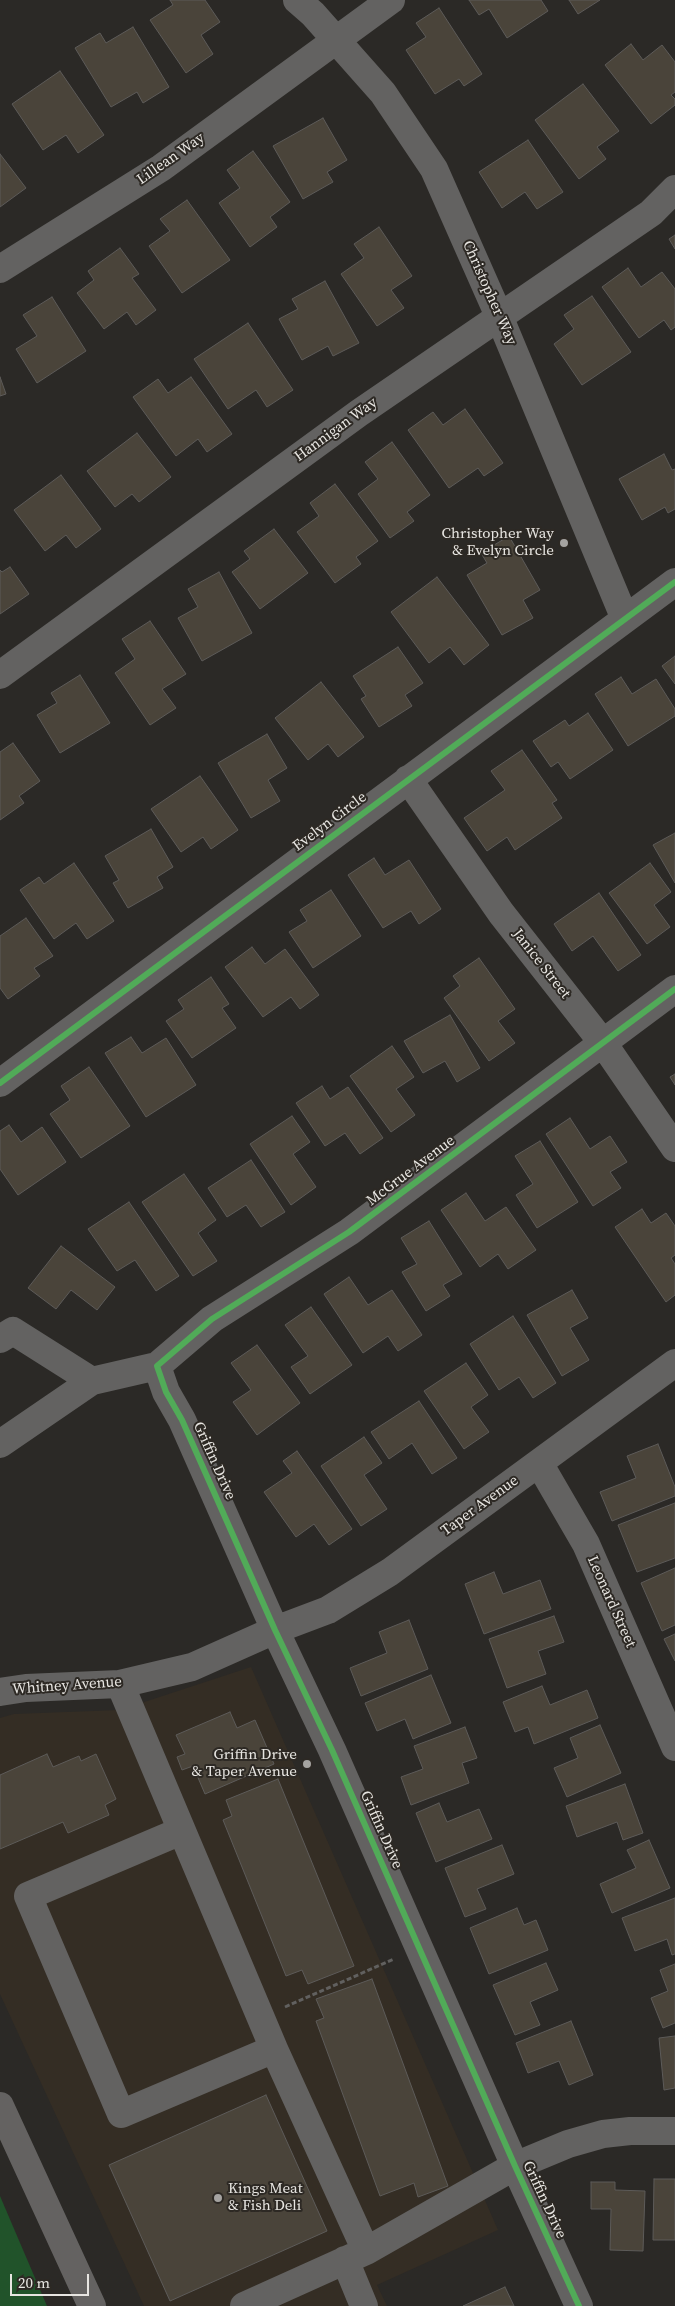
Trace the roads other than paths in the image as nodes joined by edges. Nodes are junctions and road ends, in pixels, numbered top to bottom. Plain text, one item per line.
1 (298, 0) edge
2 (391, 0) edge
3 (335, 39) junction
4 (675, 190) edge
5 (0, 269) edge
6 (499, 316) junction
7 (675, 582) edge
8 (625, 619) junction
9 (0, 675) edge
10 (408, 779) junction
11 (675, 989) edge
12 (603, 1043) junction
13 (0, 1083) edge
14 (675, 1148) edge
15 (0, 1339) edge
16 (675, 1363) edge
17 (157, 1366) junction
18 (92, 1381) junction
19 (0, 1444) edge
20 (539, 1462) junction
21 (275, 1630) junction
22 (120, 1684) junction
23 (0, 1692) edge
24 (675, 1747) edge
25 (181, 1831) junction
26 (274, 2049) junction
27 (0, 2106) edge
28 (675, 2131) edge
29 (515, 2166) junction
30 (356, 2256) junction
31 (92, 2306) edge
32 (244, 2306) edge
33 (364, 2306) edge
34 (579, 2306) edge

1 - 3 street, Christopher Way
2 - 3 street, Lillean Way
3 - 5 street, Lillean Way
3 - 6 street, Christopher Way
4 - 6 street, Hannigan Way
6 - 8 street, Christopher Way
6 - 9 street, Hannigan Way
7 - 8 street, Evelyn Circle
8 - 10 street, Evelyn Circle
10 - 12 street, Janice Street
10 - 13 street, Evelyn Circle
11 - 12 street, McGrue Avenue
12 - 14 street, Janice Street
12 - 17 street, McGrue Avenue
15 - 18 street
16 - 20 street, Taper Avenue
17 - 18 street
17 - 21 street, Griffin Drive
18 - 19 street
20 - 21 street, Taper Avenue
20 - 24 street, Leonard Street
21 - 22 street, Whitney Avenue
21 - 29 street, Griffin Drive
22 - 23 street, Whitney Avenue
22 - 25 street
25 - 26 street
25 - 26 street
26 - 30 street
27 - 31 main road
28 - 29 street
29 - 30 street
29 - 34 street, Griffin Drive
30 - 32 street
30 - 33 street

